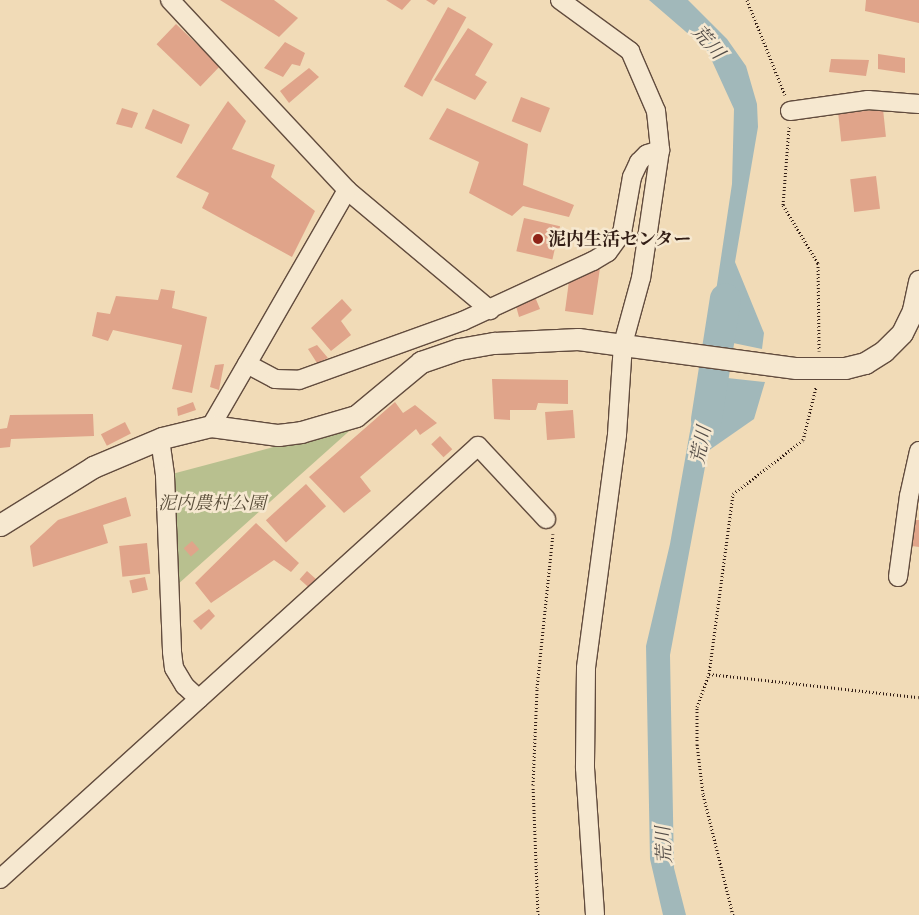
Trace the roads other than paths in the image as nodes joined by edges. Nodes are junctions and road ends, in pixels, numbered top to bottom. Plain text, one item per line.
1 (170, 0) edge
2 (560, 0) edge
3 (919, 104) edge
4 (790, 111) road end
5 (660, 150) junction
6 (348, 190) junction
7 (919, 281) edge
8 (490, 310) junction
9 (627, 344) junction
10 (247, 364) junction
11 (211, 426) junction
12 (160, 439) junction
13 (919, 451) edge
14 (546, 519) road end
15 (0, 525) edge
16 (898, 577) dead end
17 (199, 699) junction
18 (0, 879) edge
19 (595, 915) edge

1 - 6 street
2 - 5 street
3 - 4 street
5 - 8 street
5 - 9 street
6 - 8 street
6 - 10 street
7 - 9 street
8 - 10 street
9 - 11 street
9 - 19 street
10 - 11 street
11 - 12 street
12 - 15 street
12 - 17 street
13 - 16 street
14 - 17 street
17 - 18 street

